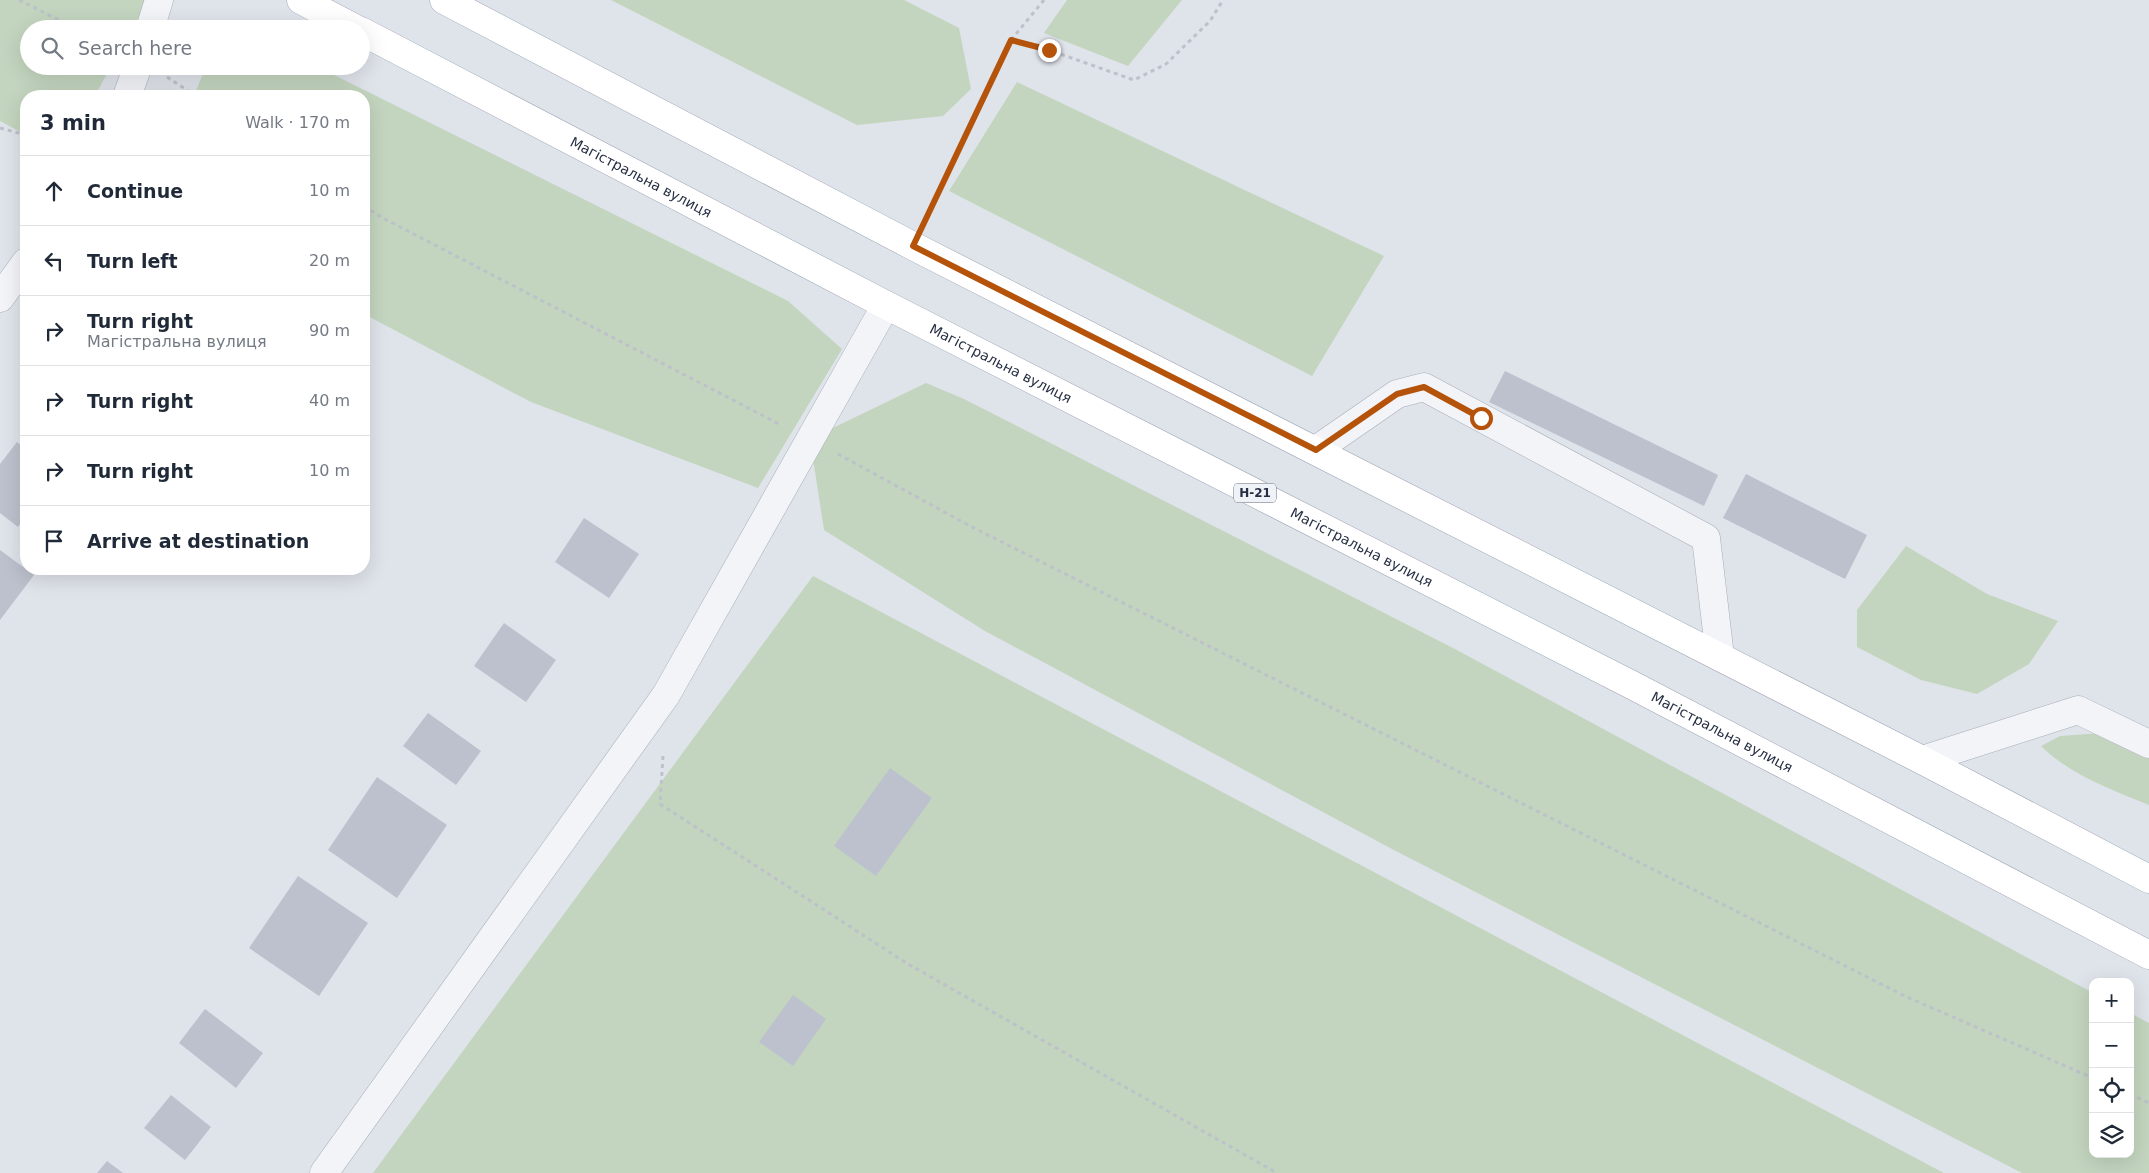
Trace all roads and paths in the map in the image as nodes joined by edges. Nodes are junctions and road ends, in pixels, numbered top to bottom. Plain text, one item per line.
1 (19, 0) edge
2 (159, 0) edge
3 (301, 0) edge
4 (444, 0) edge
5 (1044, 0) edge
6 (1222, 0) edge
7 (59, 20) edge
8 (153, 20) edge
9 (339, 20) edge
10 (370, 36) edge
11 (1011, 40) junction
12 (135, 75) edge
13 (166, 76) dead end
14 (129, 90) edge
15 (187, 90) edge
16 (0, 128) edge
17 (20, 133) edge
18 (370, 210) edge
19 (913, 246) junction
20 (20, 270) edge
21 (0, 298) edge
22 (886, 305) junction
23 (810, 439) junction
24 (1316, 450) junction
25 (1720, 657) junction
26 (2149, 744) edge
27 (663, 754) dead end
28 (1922, 760) junction
29 (2149, 878) edge
30 (2149, 955) edge
31 (2089, 1076) edge
32 (2134, 1096) edge
33 (2149, 1103) edge
34 (324, 1173) edge
35 (1277, 1173) edge

1 - 7 path
2 - 8 street
3 - 9 main road
4 - 19 main road
5 - 11 path
6 - 11 path
10 - 22 main road, Магістральна вулиця / Н-21
11 - 19 path
12 - 14 street
13 - 15 path
16 - 17 path
18 - 23 path
19 - 24 main road
20 - 21 street
22 - 23 street
22 - 30 main road, Магістральна вулиця / Н-21
23 - 31 path
23 - 34 street
24 - 25 main road
24 - 25 street
25 - 28 main road
26 - 28 street
27 - 35 path
28 - 29 main road
32 - 33 path

